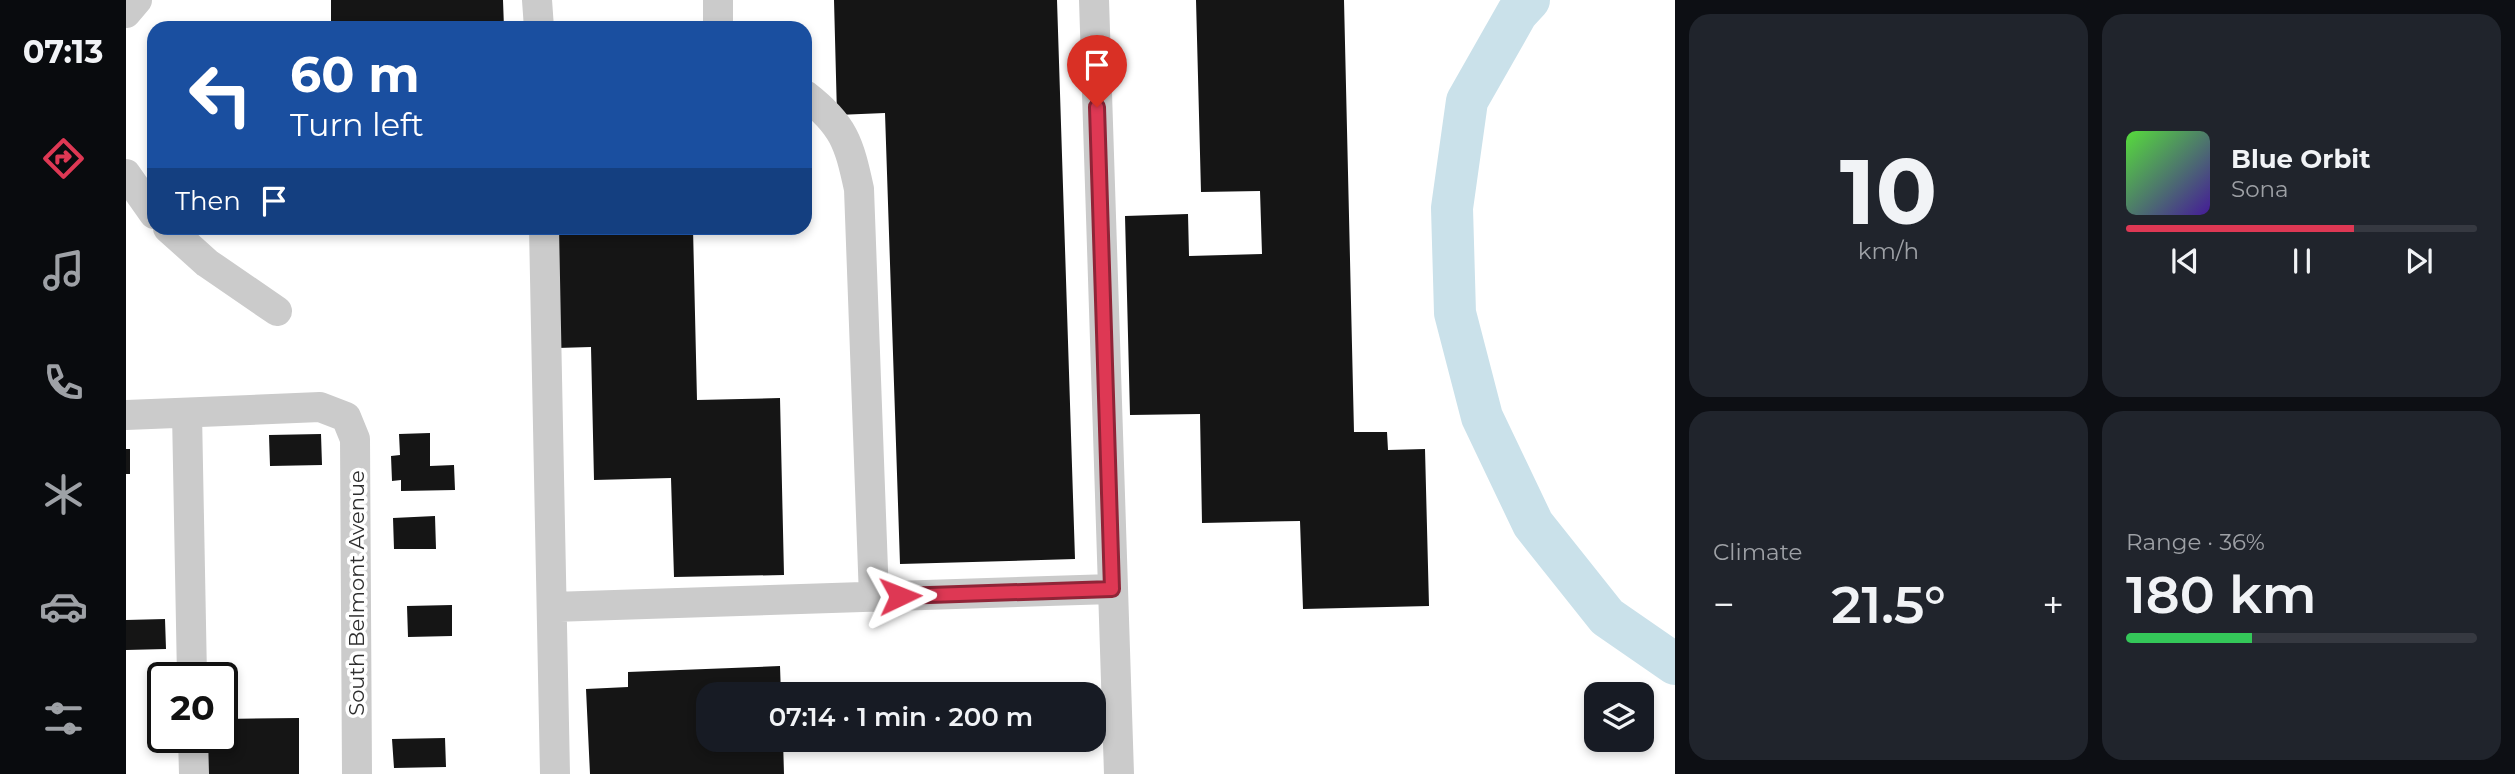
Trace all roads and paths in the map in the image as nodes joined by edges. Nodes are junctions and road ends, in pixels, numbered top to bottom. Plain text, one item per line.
1 (137, 0) edge
2 (537, 0) edge
3 (718, 0) edge
4 (1094, 0) edge
5 (126, 13) edge
6 (538, 21) edge
7 (718, 21) edge
8 (812, 100) edge
9 (126, 174) edge
10 (147, 204) edge
11 (176, 235) edge
12 (544, 235) edge
13 (277, 311) dead end
14 (187, 413) junction
15 (126, 415) edge
16 (1112, 589) junction
17 (874, 597) junction
18 (552, 607) junction
19 (192, 662) edge
20 (193, 753) edge
21 (194, 774) edge
22 (358, 774) edge
23 (555, 774) edge
24 (1119, 774) edge

1 - 5 street
2 - 6 street
3 - 7 street
4 - 16 street
8 - 17 street
9 - 10 street
11 - 13 street
12 - 18 street
14 - 15 street
14 - 19 street
14 - 22 street, South Belmont Avenue
16 - 17 street
16 - 24 street
17 - 18 street
18 - 23 street
20 - 21 street

